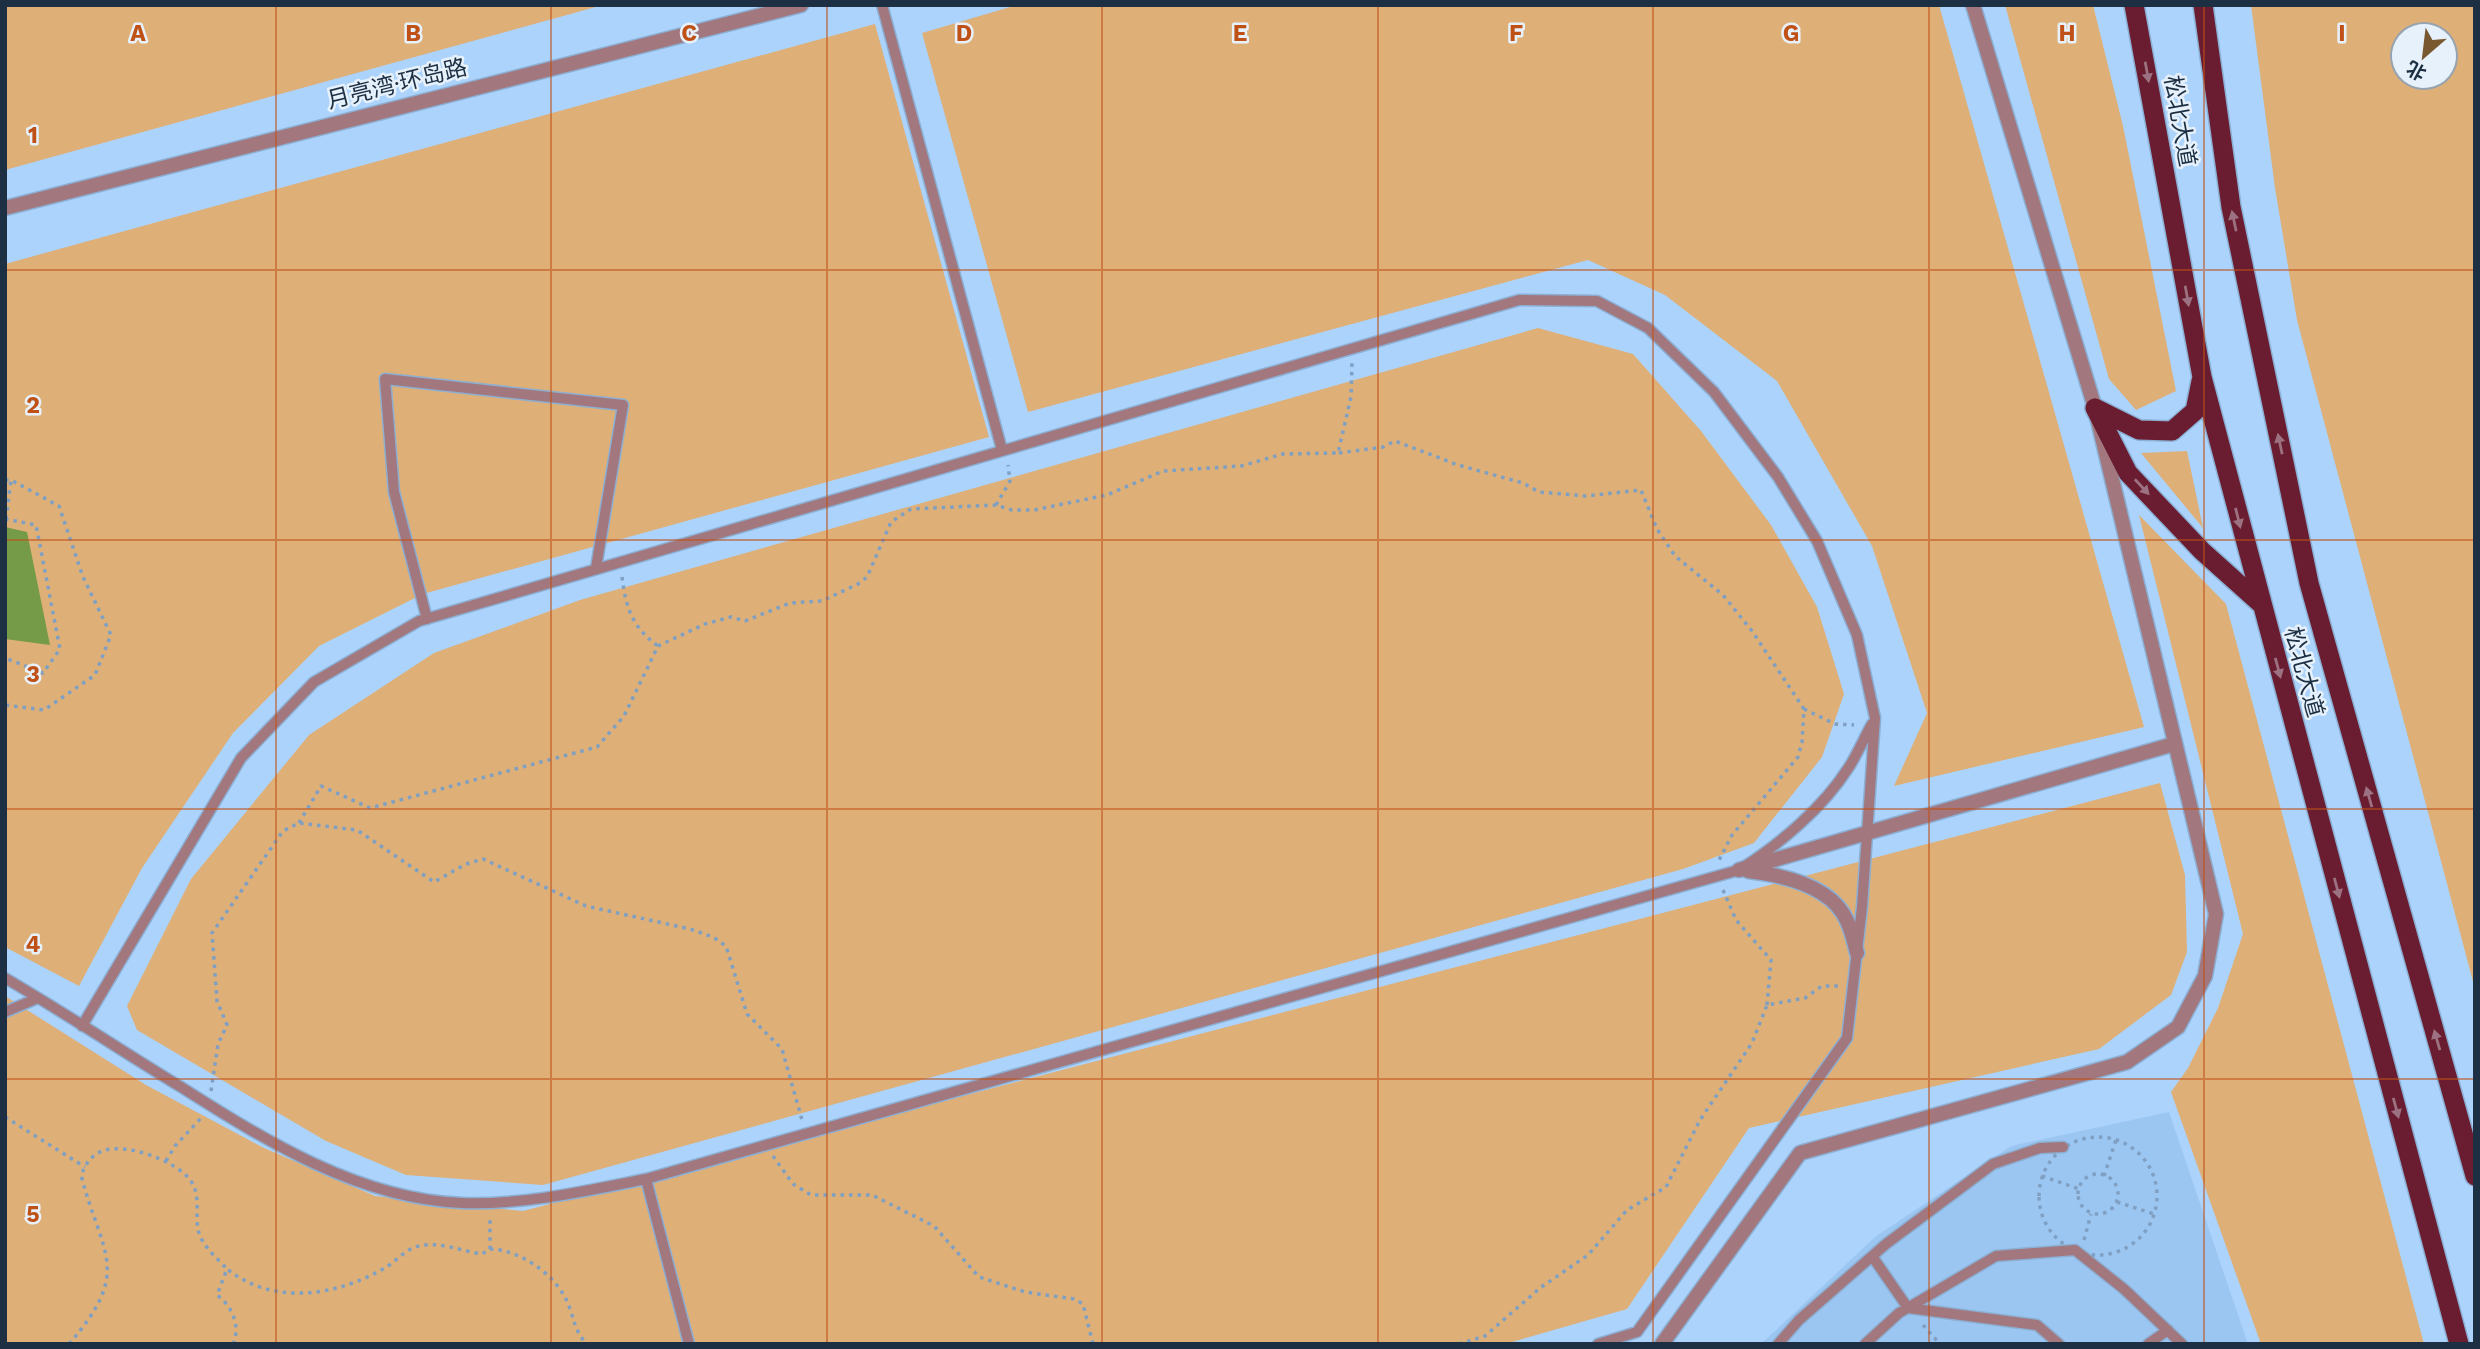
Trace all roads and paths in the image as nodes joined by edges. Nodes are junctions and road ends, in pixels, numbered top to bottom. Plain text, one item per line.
1 (800, 5) edge
2 (882, 5) edge
3 (1973, 5) edge
4 (2134, 5) edge
5 (2203, 5) edge
6 (5, 208) edge
7 (1350, 349) junction
8 (2202, 377) junction
9 (2095, 408) junction
10 (1002, 450) junction
11 (1338, 453) junction
12 (8, 480) edge
13 (996, 505) junction
14 (6, 519) edge
15 (619, 561) junction
16 (596, 568) junction
17 (2260, 603) junction
18 (427, 619) junction
19 (658, 646) junction
20 (5, 658) edge
21 (5, 705) edge
22 (1804, 709) junction
23 (1872, 723) junction
24 (2174, 744) junction
25 (299, 823) junction
26 (1867, 831) junction
27 (1739, 870) junction
28 (1717, 877) junction
29 (1857, 953) junction
30 (5, 978) edge
31 (1853, 985) junction
32 (38, 998) junction
33 (1768, 1005) junction
34 (5, 1012) edge
35 (82, 1026) junction
36 (210, 1105) junction
37 (5, 1117) edge
38 (806, 1134) junction
39 (2116, 1140) junction
40 (767, 1144) junction
41 (2063, 1147) junction
42 (166, 1161) junction
43 (85, 1167) junction
44 (2042, 1176) junction
45 (2104, 1176) junction
46 (2475, 1176) edge
47 (646, 1179) junction
48 (2079, 1189) junction
49 (490, 1202) junction
50 (2117, 1202) junction
51 (2091, 1213) junction
52 (2155, 1215) junction
53 (490, 1249) junction
54 (2077, 1251) junction
55 (1872, 1256) junction
56 (227, 1269) junction
57 (1908, 1308) junction
58 (2168, 1330) junction
59 (69, 1344) edge
60 (233, 1344) edge
61 (587, 1344) edge
62 (689, 1344) edge
63 (1093, 1344) edge
64 (1458, 1344) edge
65 (1598, 1344) edge
66 (1661, 1344) edge
67 (1778, 1344) edge
68 (1866, 1344) edge
69 (2059, 1344) edge
70 (2148, 1344) edge
71 (2182, 1344) edge
72 (2459, 1344) edge

1 - 6 street, 月亮湾·环岛路
2 - 10 lane
3 - 9 street
4 -> 8 highway, 松北大道
46 -> 5 highway, 松北大道
7 - 10 lane
7 - 11 path
7 - 23 lane
8 - 9 highway
8 -> 17 highway, 松北大道
9 -> 17 highway
9 - 24 street
10 - 13 path
10 - 15 lane
11 - 13 path
11 - 22 path
12 - 14 path
12 - 21 path
13 - 19 path
14 - 20 path
15 - 16 lane
15 - 19 path
16 - 18 lane
16 - 18 lane
17 -> 72 highway, 松北大道
18 - 35 lane
19 - 25 path
22 - 23 path
22 - 28 path
23 - 26 lane
23 - 27 lane
24 - 26 street
24 - 66 street
25 - 36 path
25 - 38 path
26 - 27 street
26 - 29 lane
27 - 28 lane
27 - 29 street
28 - 33 path
28 - 38 lane
29 - 31 lane
30 - 32 lane
31 - 33 path
31 - 65 lane
32 - 34 lane
32 - 35 lane
33 - 64 path
35 - 36 lane
36 - 42 path
36 - 49 lane
37 - 43 path
38 - 40 lane
39 - 41 path
39 - 45 path
39 - 52 path
40 - 47 lane
40 - 63 path
41 - 44 path
41 - 55 lane
42 - 43 path
42 - 56 path
43 - 59 path
44 - 48 path
44 - 54 path
45 - 48 path
45 - 50 path
47 - 49 lane
47 - 62 lane
48 - 51 path
49 - 53 path
50 - 51 path
50 - 52 path
51 - 54 path
52 - 54 path
53 - 56 path
53 - 61 path
54 - 57 lane
54 - 58 lane
55 - 57 lane
55 - 67 lane
56 - 60 path
57 - 68 lane
57 - 69 lane
58 - 70 lane
58 - 71 lane

